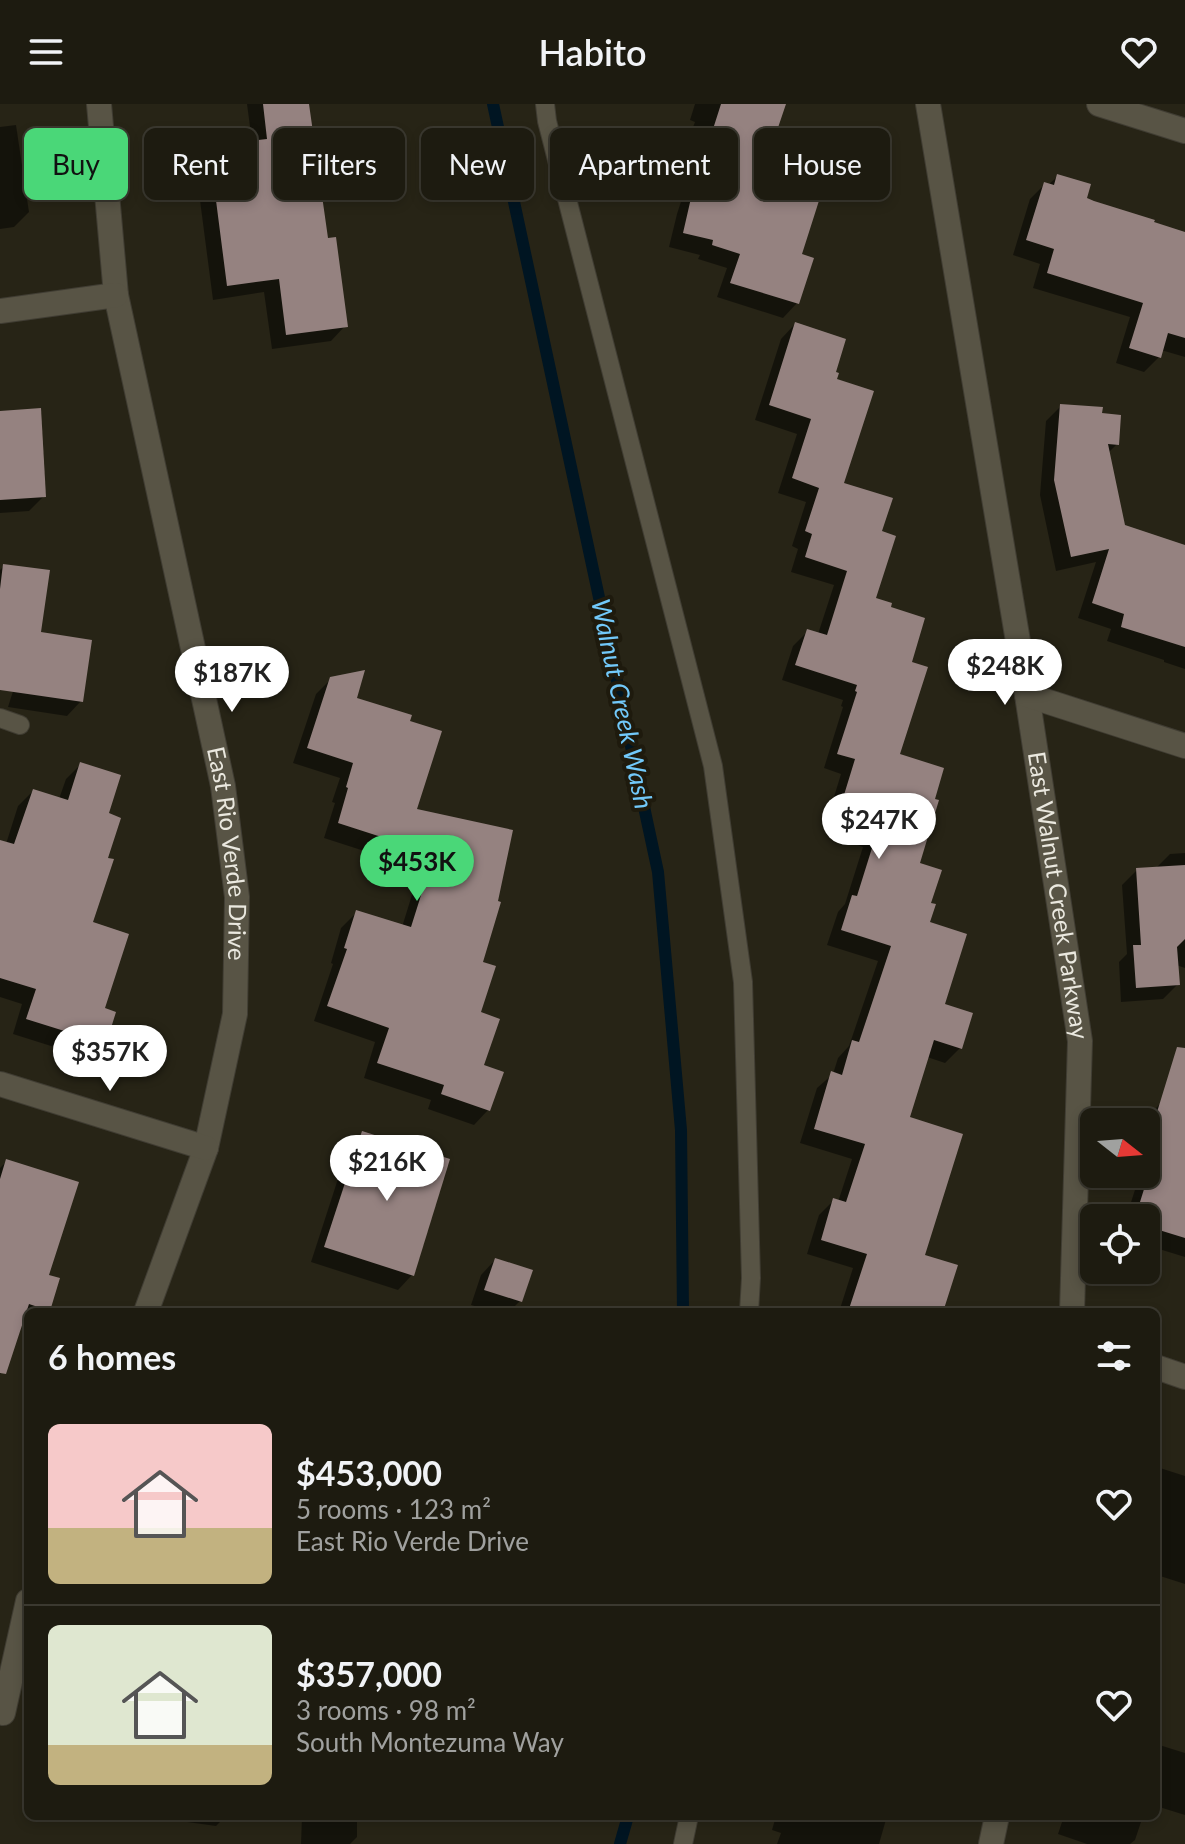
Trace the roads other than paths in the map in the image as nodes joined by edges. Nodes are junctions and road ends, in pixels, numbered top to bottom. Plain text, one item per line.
1 (99, 104) edge
2 (545, 104) edge
3 (928, 104) edge
4 (1099, 104) edge
5 (1185, 131) edge
6 (116, 295) junction
7 (0, 311) edge
8 (1027, 695) junction
9 (0, 718) edge
10 (20, 725) dead end
11 (1185, 746) edge
12 (0, 1084) edge
13 (206, 1148) junction
14 (147, 1308) edge
15 (749, 1308) edge
16 (1072, 1308) edge
17 (1160, 1368) edge
18 (1185, 1377) edge
19 (24, 1619) edge
20 (3, 1713) dead end
21 (688, 1820) edge
22 (996, 1820) edge
23 (683, 1844) edge
24 (991, 1844) edge

1 - 6 street, East Rio Verde Drive
2 - 15 lane
3 - 8 street, East Walnut Creek Parkway
4 - 5 street
6 - 7 street
6 - 13 street, East Rio Verde Drive
8 - 11 street
8 - 16 street, East Walnut Creek Parkway
9 - 10 lane
12 - 13 street
13 - 14 street, East Rio Verde Drive
17 - 18 street
19 - 20 street
21 - 23 lane
22 - 24 street

